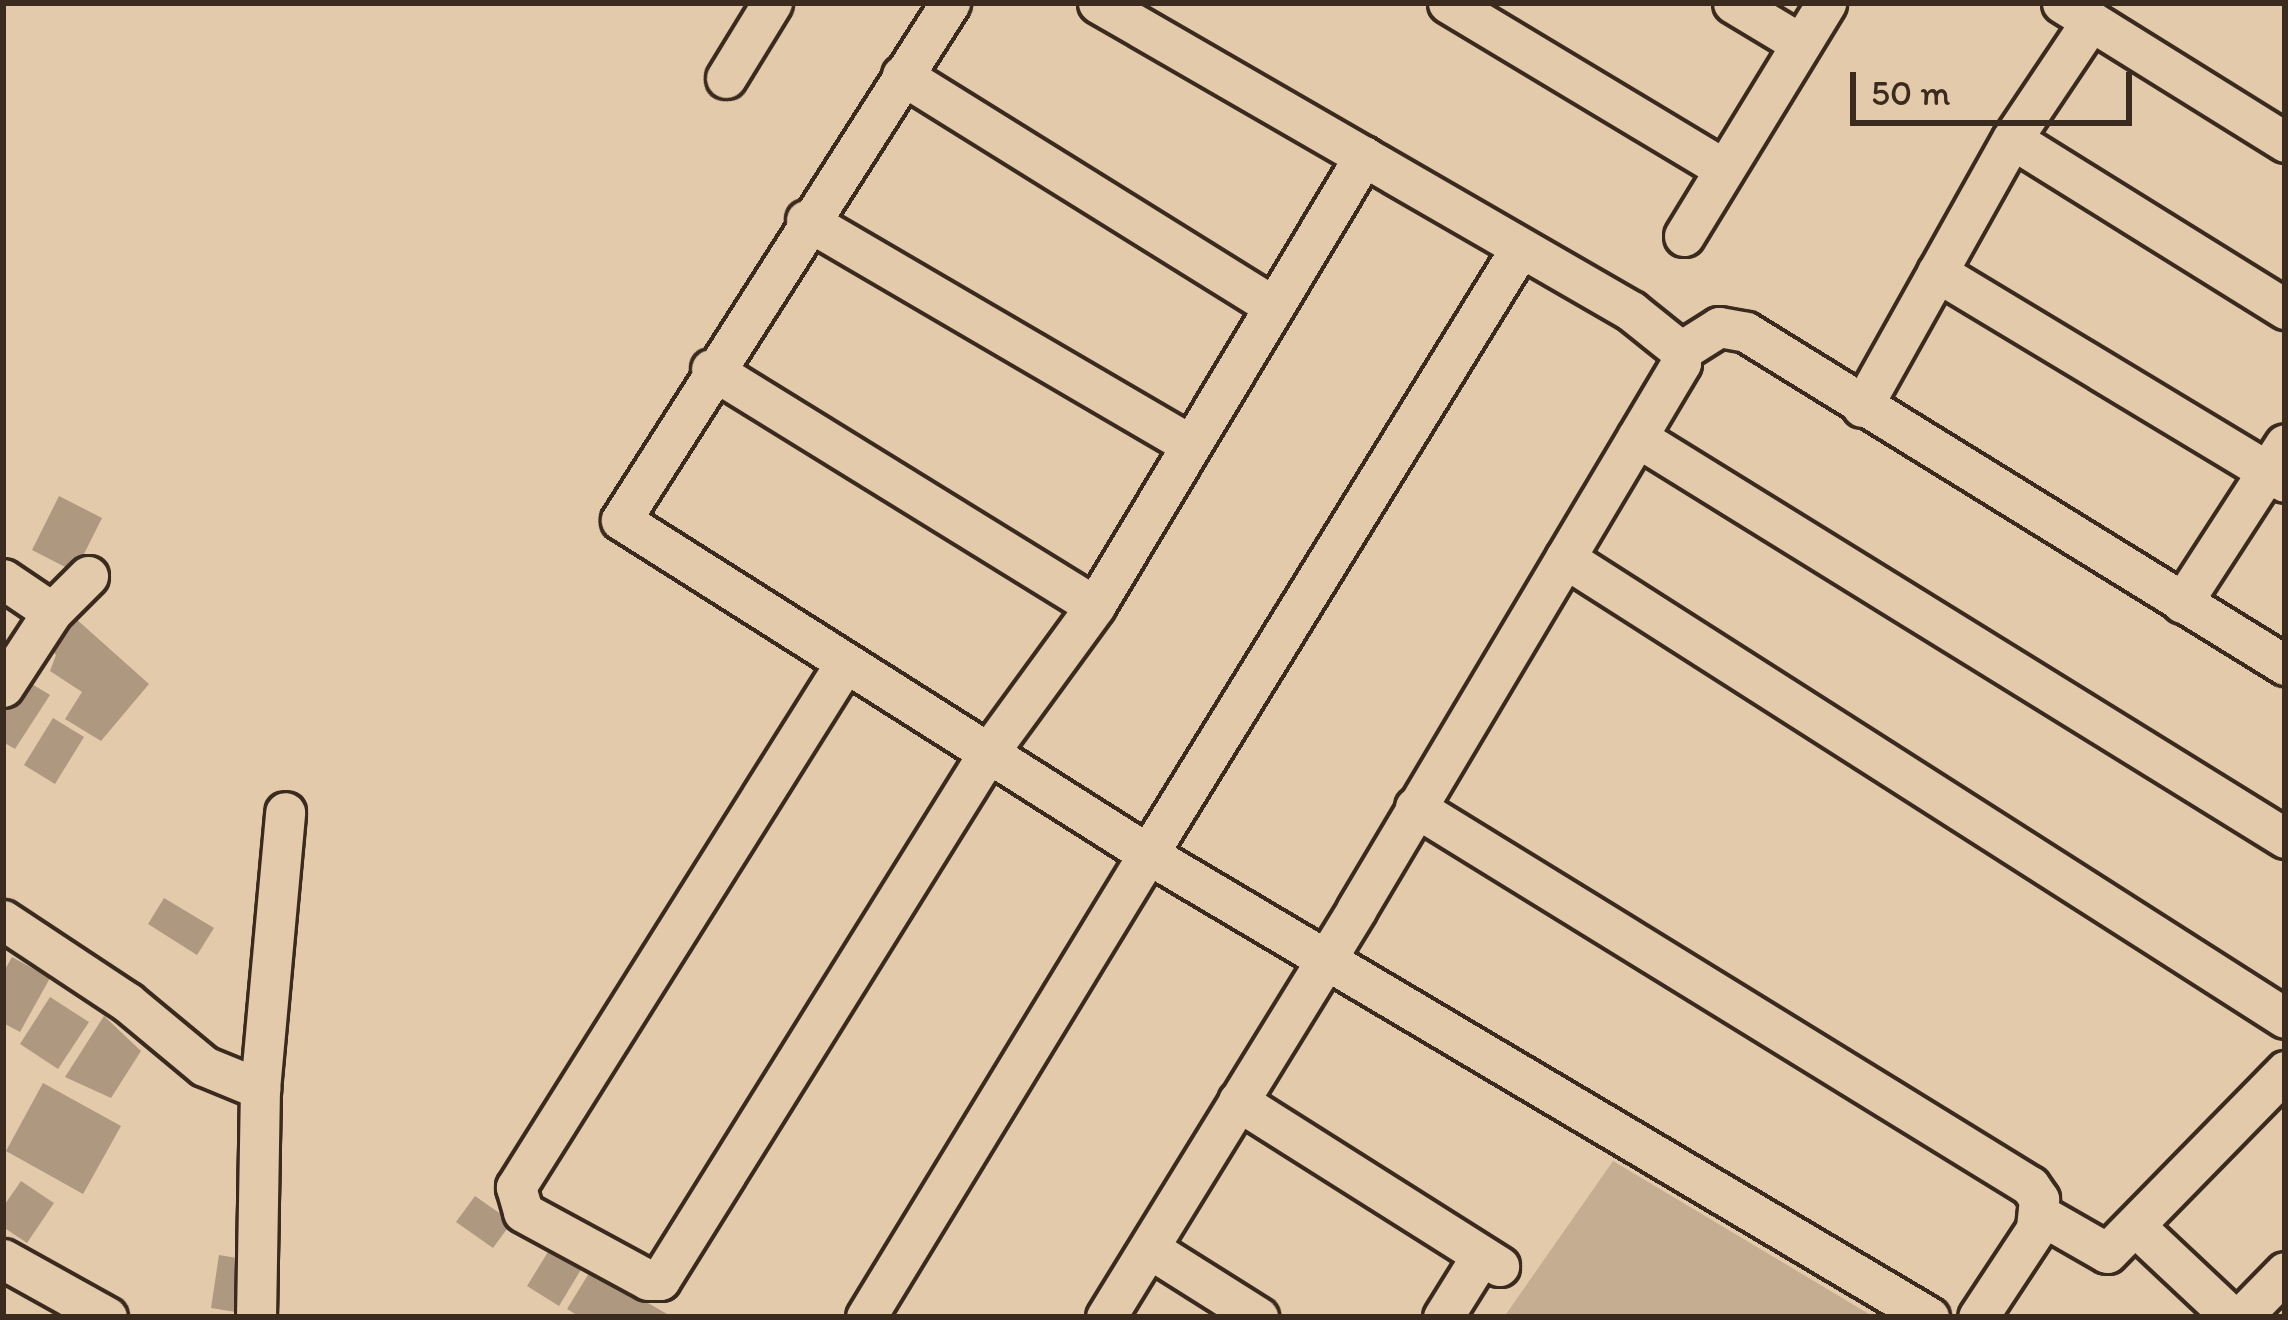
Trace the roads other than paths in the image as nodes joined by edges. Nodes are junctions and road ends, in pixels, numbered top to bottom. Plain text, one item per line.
1 (772, 3) edge
2 (950, 3) edge
3 (1448, 3) edge
4 (1733, 3) edge
5 (1826, 3) edge
6 (1106, 5) edge
7 (2077, 12) edge
8 (1801, 44) junction
9 (902, 75) junction
10 (726, 78) dead end
11 (2012, 139) junction
12 (2285, 142) edge
13 (1364, 156) junction
14 (1724, 169) junction
15 (806, 220) junction
16 (1684, 236) dead end
17 (1519, 250) junction
18 (1937, 272) junction
19 (1274, 307) junction
20 (2285, 309) edge
21 (1681, 351) junction
22 (710, 369) junction
23 (1862, 407) junction
24 (1637, 436) junction
25 (1187, 442) junction
26 (2279, 466) edge
27 (1564, 558) junction
28 (88, 576) dead end
29 (3, 579) edge
30 (2182, 603) junction
31 (1095, 605) junction
32 (52, 612) junction
33 (845, 663) junction
34 (2285, 665) edge
35 (3, 687) edge
36 (988, 753) junction
37 (1415, 807) junction
38 (285, 812) dead end
39 (2285, 838) edge
40 (1148, 854) junction
41 (3, 920) edge
42 (1325, 959) junction
43 (2285, 1018) edge
44 (2285, 1071) edge
45 (260, 1089) junction
46 (1238, 1101) junction
47 (2039, 1214) junction
48 (2136, 1227) junction
49 (1150, 1249) junction
50 (3, 1259) edge
51 (2285, 1272) edge
52 (100, 1315) edge
53 (256, 1317) edge
54 (866, 1317) edge
55 (1106, 1317) edge
56 (1258, 1317) edge
57 (1443, 1317) edge
58 (1929, 1317) edge
59 (1978, 1317) edge
60 (2237, 1317) edge

1 - 10 street
2 - 9 street
3 - 14 street
4 - 8 street
5 - 8 street
6 - 13 street
7 - 11 street
7 - 12 street
8 - 14 street
9 - 15 street
9 - 19 street
11 - 18 street
11 - 20 street
13 - 17 street
13 - 19 street
14 - 16 street
15 - 22 street
15 - 25 street
17 - 21 street
17 - 40 street
18 - 23 street
18 - 26 street
19 - 25 street
21 - 23 street
21 - 24 street
22 - 31 street
22 - 33 street
23 - 30 street
24 - 27 street
24 - 39 street
25 - 31 street
26 - 30 street
27 - 37 street
27 - 43 street
28 - 32 street
29 - 32 street
30 - 34 street
31 - 36 street
32 - 35 street
33 - 36 street
33 - 36 street
36 - 40 street
37 - 42 street
37 - 47 street
38 - 45 street
40 - 42 street
40 - 54 street
41 - 45 street
42 - 46 street
42 - 58 street
44 - 48 street
45 - 53 street
46 - 49 street
46 - 57 street
47 - 48 street
47 - 59 street
48 - 60 street
49 - 55 street
49 - 56 street
50 - 52 street
51 - 60 street

